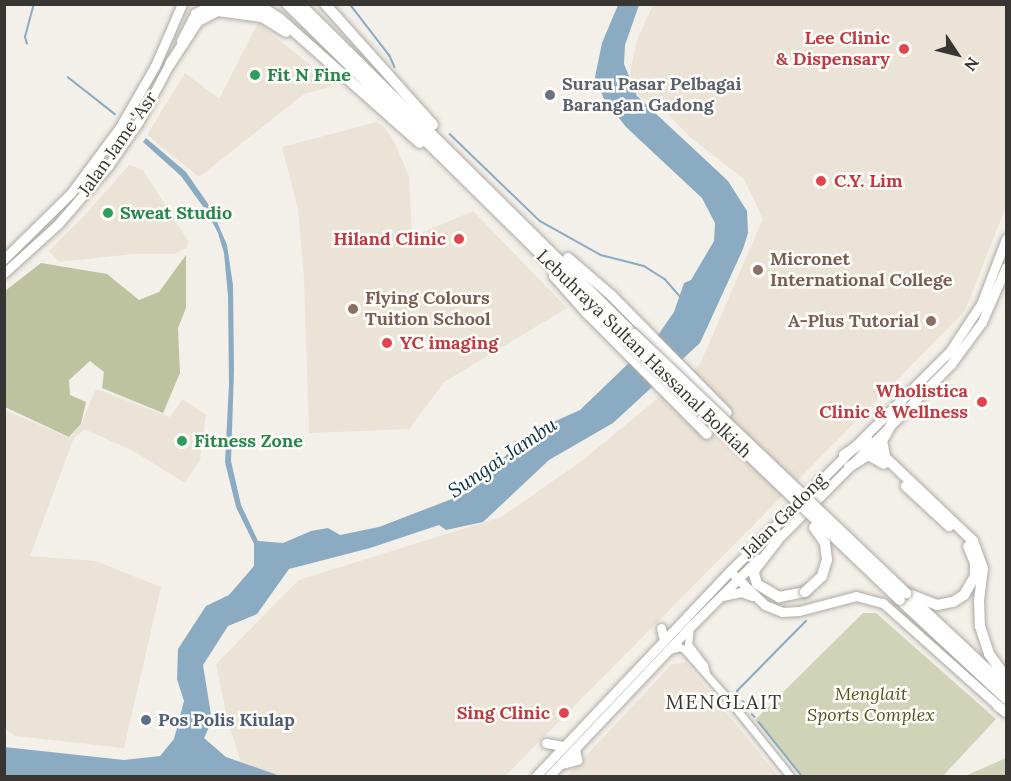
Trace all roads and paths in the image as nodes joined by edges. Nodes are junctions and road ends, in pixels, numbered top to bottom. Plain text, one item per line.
1 (182, 4) edge
2 (213, 4) edge
3 (223, 4) edge
4 (238, 4) edge
5 (287, 4) edge
6 (300, 4) edge
7 (326, 4) edge
8 (262, 6) edge
9 (318, 55) junction
10 (170, 64) junction
11 (461, 174) junction
12 (481, 181) junction
13 (29, 235) junction
14 (1006, 239) edge
15 (4, 254) edge
16 (4, 259) edge
17 (1006, 267) edge
18 (4, 273) edge
19 (631, 337) junction
20 (727, 413) dead end
21 (894, 419) junction
22 (707, 434) dead end
23 (871, 443) junction
24 (844, 455) junction
25 (888, 461) junction
26 (849, 467) junction
27 (792, 498) junction
28 (777, 541) junction
29 (730, 571) junction
30 (738, 579) junction
31 (903, 596) junction
32 (719, 597) junction
33 (757, 598) junction
34 (670, 618) dead end
35 (679, 623) junction
36 (691, 626) junction
37 (661, 628) dead end
38 (664, 640) junction
39 (669, 650) junction
40 (706, 673) junction
41 (1006, 677) edge
42 (1006, 687) edge
43 (1004, 708) edge
44 (564, 747) junction
45 (558, 760) junction
46 (536, 777) edge
47 (549, 777) edge
48 (790, 777) edge

1 - 13 main road, Jalan Jame 'Asr
2 - 10 main road, Jalan Jame 'Asr
3 - 8 main road
4 - 8 main road
5 - 11 highway, Lebuhraya Sultan Hassanal Bolkiah
6 - 12 highway, Lebuhraya Sultan Hassanal Bolkiah
7 - 12 highway
8 - 9 highway
9 - 10 highway
9 - 11 highway
10 - 18 main road, Jalan Jame 'Asr
11 - 19 highway, Lebuhraya Sultan Hassanal Bolkiah
12 - 19 highway, Lebuhraya Sultan Hassanal Bolkiah
13 - 15 main road
13 - 16 main road, Jalan Jame 'Asr
14 - 24 main road, Jalan Gadong
17 - 21 main road, Jalan Gadong
19 - 20 highway
19 - 22 highway
19 - 27 highway, Lebuhraya Sultan Hassanal Bolkiah, bridge
19 - 31 highway, Lebuhraya Sultan Hassanal Bolkiah, bridge
21 - 23 main road, Jalan Gadong
21 - 25 highway
23 - 24 highway
23 - 25 highway
23 - 26 main road, Jalan Gadong
24 - 29 main road, Jalan Gadong
25 - 41 highway
26 - 28 main road, Jalan Gadong
26 - 31 highway
27 - 28 highway, bridge
27 - 31 highway, Lebuhraya Sultan Hassanal Bolkiah, bridge
28 - 30 main road, Jalan Gadong
29 - 30 main road
29 - 35 main road, Jalan Gadong
30 - 32 main road, Jalan Gadong
30 - 33 main road
31 - 42 highway, Lebuhraya Sultan Hassanal Bolkiah
31 - 43 highway, Lebuhraya Sultan Hassanal Bolkiah
32 - 33 main road
32 - 36 main road, Jalan Gadong
33 - 43 main road
34 - 35 main road
35 - 38 main road, Jalan Gadong
36 - 39 main road, Jalan Gadong
36 - 40 street
37 - 38 main road
38 - 44 main road, Jalan Gadong
39 - 40 street
39 - 45 main road, Jalan Gadong
40 - 48 street
44 - 45 main road, Jalan Gadong
44 - 45 main road
45 - 46 main road, Jalan Gadong
45 - 47 main road, Jalan Gadong

